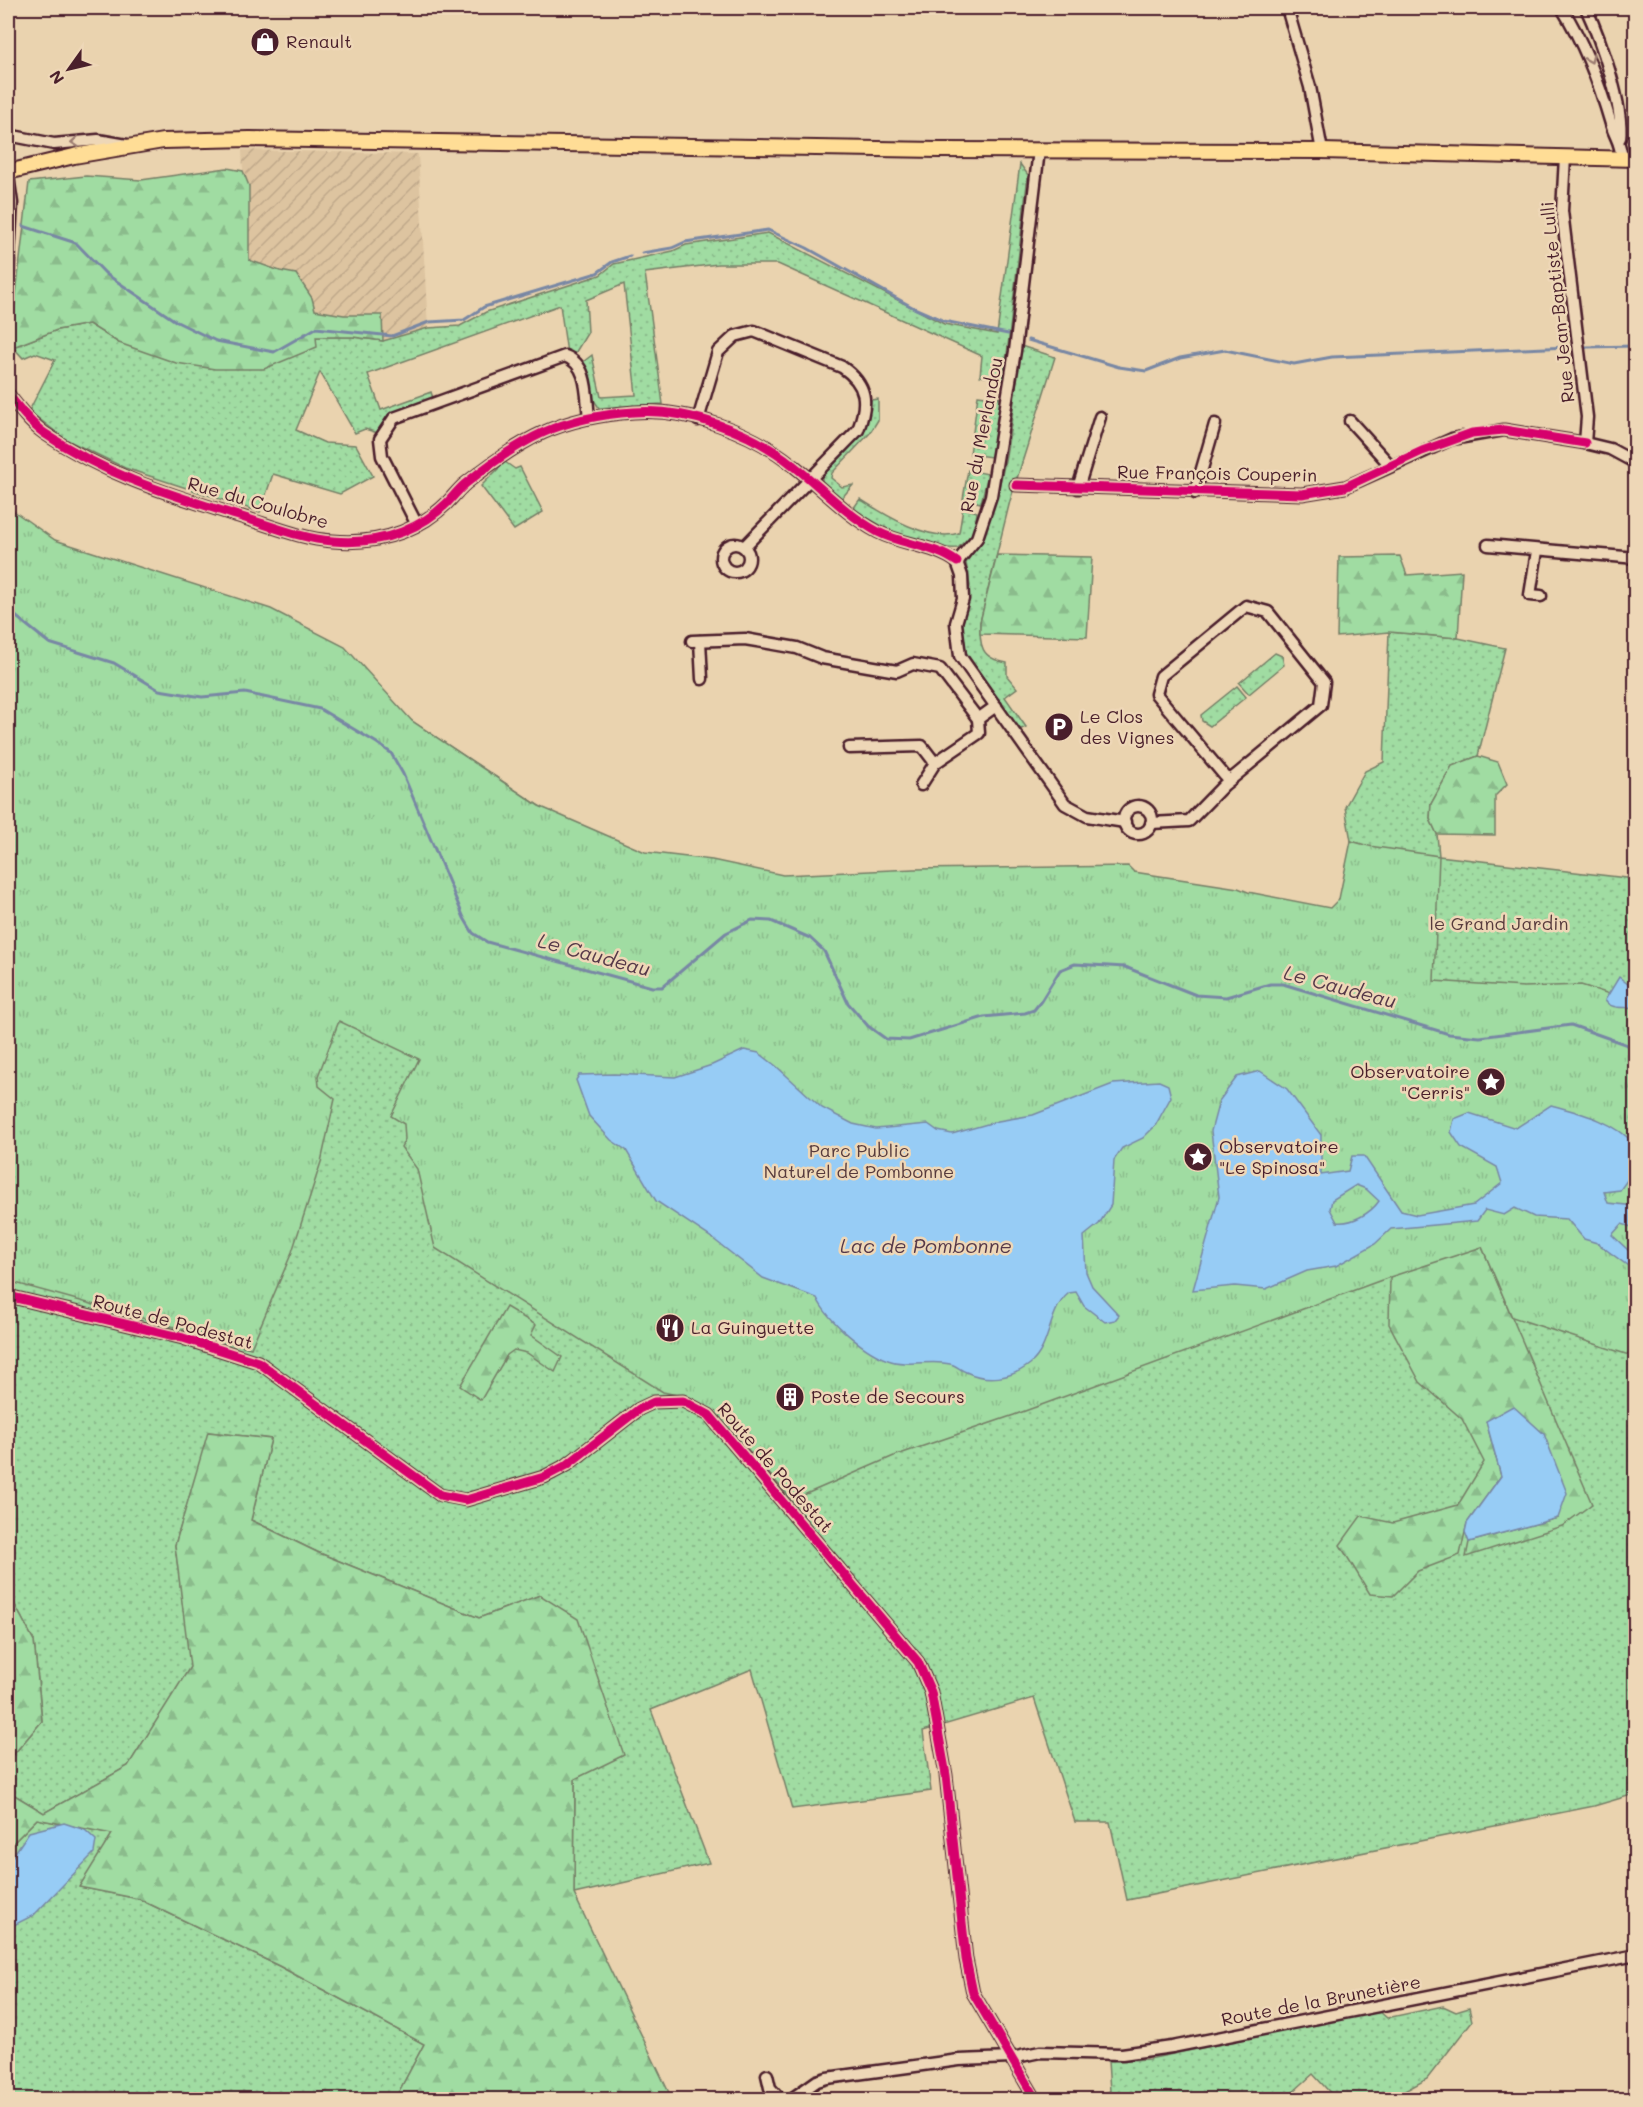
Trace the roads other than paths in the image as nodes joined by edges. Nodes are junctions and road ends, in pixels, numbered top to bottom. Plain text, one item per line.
1 (1287, 8) edge
2 (1562, 8) edge
3 (1586, 8) edge
4 (8, 135) edge
5 (1620, 138) junction
6 (133, 146) junction
7 (1039, 150) junction
8 (1322, 151) junction
9 (1566, 157) junction
10 (1629, 159) edge
11 (8, 174) edge
12 (8, 273) edge
13 (8, 394) edge
14 (1100, 417) dead end
15 (589, 418) junction
16 (698, 420) junction
17 (1350, 421) dead end
18 (1215, 424) dead end
19 (1585, 443) junction
20 (1635, 463) edge
21 (1390, 465) junction
22 (808, 478) junction
23 (1016, 485) dead end
24 (1078, 488) junction
25 (1196, 493) junction
26 (417, 525) junction
27 (1488, 545) dead end
28 (744, 547) dead end
29 (1537, 551) junction
30 (1635, 558) edge
31 (957, 562) junction
32 (1541, 596) dead end
33 (702, 679) dead end
34 (996, 706) junction
35 (978, 719) junction
36 (849, 748) dead end
37 (935, 763) junction
38 (1229, 781) junction
39 (921, 785) dead end
40 (1125, 822) junction
41 (1152, 823) junction
42 (8, 1296) edge
43 (1635, 1955) edge
44 (1012, 2058) junction
45 (767, 2075) dead end
46 (780, 2100) edge
47 (790, 2100) edge
48 (1036, 2100) edge

1 - 8 street
2 -> 5 street
3 - 5 street
6 -> 4 street
5 - 10 street
6 - 7 main road
6 - 11 main road
7 - 8 main road
7 - 31 street, Rue du Merlandou
8 - 9 main road
9 - 10 main road
9 - 19 street, Rue Jean-Baptiste Lulli
11 - 12 street
13 - 26 street, Rue du Coulobre
14 - 24 street
15 - 16 street, Rue du Coulobre
15 - 26 street, Rue du Coulobre
15 - 26 street
16 - 22 street, Rue du Coulobre
16 - 22 street
17 - 21 street
18 - 25 street
19 - 20 street, Rue François Couperin
19 - 21 street, Rue François Couperin
21 - 25 street, Rue François Couperin
22 - 28 street
22 - 31 street, Rue du Coulobre
23 - 24 street, Rue François Couperin
24 - 25 street, Rue François Couperin
27 - 29 street
29 - 30 street
29 - 32 street
31 - 34 street
33 - 35 street
34 - 35 street
34 - 40 street
35 - 37 street
36 - 37 street
37 - 39 street
38 - 38 street
38 - 41 street
40 - 41 street
40 - 41 street
42 - 44 street, Route de Podestat
43 - 44 street, Route de la Brunetière
44 - 47 street, Route de la Brunetière
44 - 48 street, Route de Podestat
45 - 46 street

